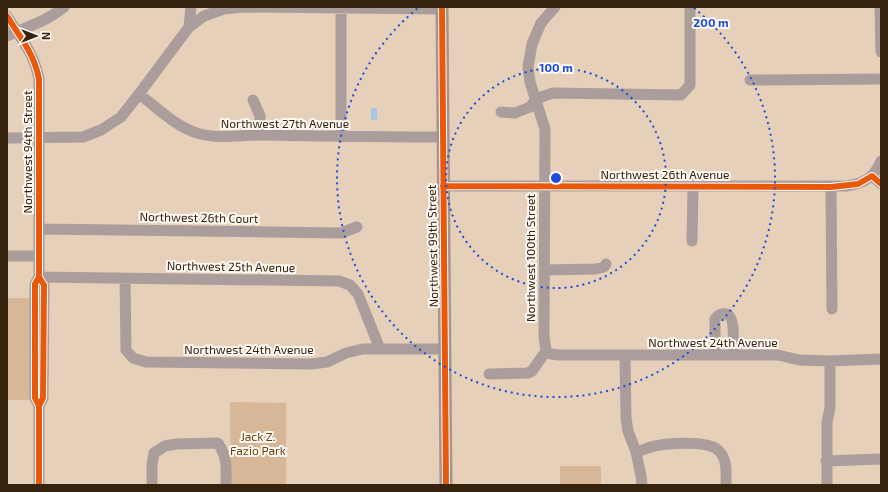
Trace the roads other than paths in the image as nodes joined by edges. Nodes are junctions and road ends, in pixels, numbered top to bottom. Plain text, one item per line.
1 (64, 7) edge
2 (191, 7) edge
3 (555, 7) edge
4 (690, 7) edge
5 (880, 7) edge
6 (341, 8) junction
7 (442, 8) edge
8 (7, 16) edge
9 (189, 27) junction
10 (12, 34) edge
11 (881, 52) edge
12 (881, 79) edge
13 (750, 80) dead end
14 (139, 94) junction
15 (536, 98) junction
16 (253, 100) dead end
17 (501, 112) dead end
18 (260, 135) junction
19 (340, 137) junction
20 (443, 137) junction
21 (7, 138) edge
22 (39, 138) junction
23 (881, 161) edge
24 (872, 176) junction
25 (881, 184) edge
26 (444, 186) junction
27 (544, 186) junction
28 (693, 186) junction
29 (831, 187) junction
30 (357, 227) dead end
31 (39, 229) junction
32 (692, 241) dead end
33 (7, 256) edge
34 (39, 256) junction
35 (606, 264) dead end
36 (544, 270) junction
37 (39, 277) junction
38 (125, 278) junction
39 (832, 309) dead end
40 (380, 349) junction
41 (445, 349) junction
42 (546, 351) junction
43 (715, 355) junction
44 (733, 355) junction
45 (625, 356) junction
46 (881, 359) edge
47 (830, 361) junction
48 (489, 374) dead end
49 (636, 452) junction
50 (881, 459) edge
51 (826, 460) junction
52 (39, 485) edge
53 (152, 485) edge
54 (226, 485) edge
55 (446, 485) edge
56 (642, 485) edge
57 (726, 485) edge
58 (827, 485) edge

1 - 10 street
2 - 9 street
3 - 15 street, Northwest 100th Street
4 - 15 street
5 - 11 street
6 - 7 street
6 - 9 street
6 - 19 street
7 - 20 main road, Northwest 99th Street
8 - 10 street, Northwest 94th Street
9 - 14 street
10 - 22 street, Northwest 94th Street
12 - 13 street
14 - 18 street, Northwest 27th Avenue
14 - 22 street
15 - 17 street
15 - 27 street, Northwest 100th Street
16 - 18 street
18 - 19 street, Northwest 27th Avenue
19 - 20 street, Northwest 27th Avenue
20 - 26 main road, Northwest 99th Street
21 - 22 street
22 - 31 street, Northwest 94th Street
23 - 24 street
24 - 25 street
24 - 29 street, Northwest 26th Avenue
26 - 27 street, Northwest 26th Avenue
26 - 41 main road, Northwest 99th Street
27 - 28 street, Northwest 26th Avenue
27 - 36 street, Northwest 100th Street
28 - 29 street, Northwest 26th Avenue
28 - 32 street
29 - 39 street
30 - 31 street, Northwest 26th Court
31 - 34 street, Northwest 94th Street
33 - 34 street
34 - 37 street, Northwest 94th Street
35 - 36 street
36 - 42 street, Northwest 100th Street
37 - 38 street, Northwest 25th Avenue
37 - 52 street, Northwest 94th Street
38 - 40 street, Northwest 25th Avenue
38 - 40 street, Northwest 24th Avenue
40 - 41 street, Northwest 24th Avenue
41 - 55 main road, Northwest 99th Street
42 - 45 street, Northwest 24th Avenue
42 - 48 street
43 - 44 street, Northwest 24th Avenue
43 - 44 street
43 - 45 street, Northwest 24th Avenue
44 - 47 street, Northwest 24th Avenue
45 - 49 street
46 - 47 street, Northwest 24th Avenue
47 - 51 street
49 - 56 street
49 - 57 street
50 - 51 street
51 - 58 street
53 - 54 street

